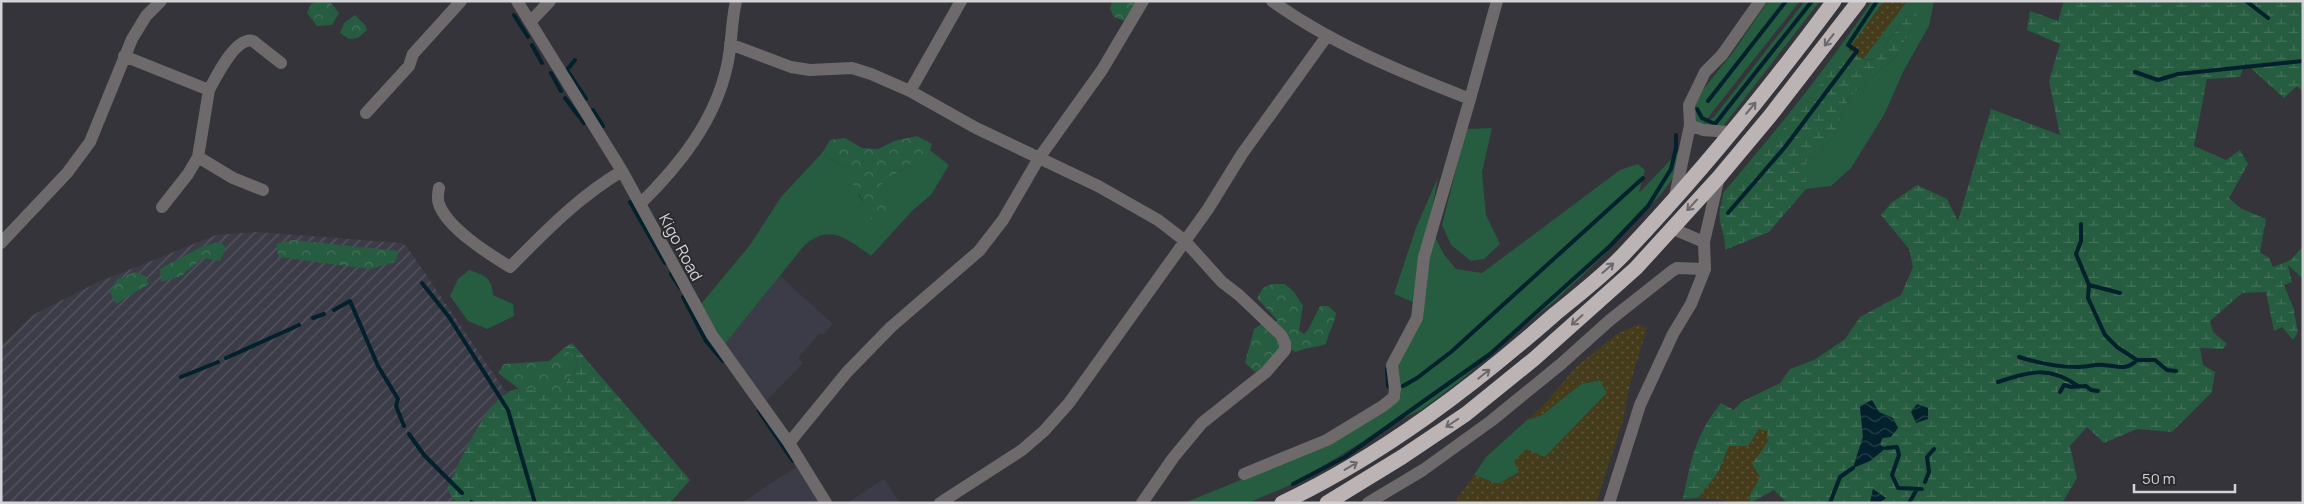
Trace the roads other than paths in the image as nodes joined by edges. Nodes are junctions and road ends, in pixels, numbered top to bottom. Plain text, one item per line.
1 (161, 1) edge
2 (461, 1) edge
3 (517, 1) edge
4 (550, 1) edge
5 (736, 1) edge
6 (961, 1) edge
7 (1143, 1) edge
8 (1272, 1) edge
9 (1497, 1) edge
10 (1760, 1) edge
11 (1834, 1) edge
12 (1859, 1) edge
13 (530, 22) junction
14 (1327, 36) junction
15 (730, 44) junction
16 (124, 56) junction
17 (281, 63) dead end
18 (209, 90) junction
19 (910, 91) junction
20 (1470, 99) junction
21 (366, 113) dead end
22 (1690, 125) junction
23 (1730, 132) junction
24 (198, 156) junction
25 (1039, 158) junction
26 (622, 171) junction
27 (1719, 177) junction
28 (439, 188) dead end
29 (263, 190) dead end
30 (1675, 196) junction
31 (640, 204) junction
32 (162, 207) dead end
33 (1671, 228) junction
34 (1184, 240) junction
35 (1704, 242) junction
36 (1, 243) edge
37 (1705, 269) junction
38 (789, 443) junction
39 (1244, 474) dead end
40 (826, 503) edge
41 (940, 503) edge
42 (1142, 503) edge
43 (1282, 503) edge
44 (1327, 503) edge
45 (1368, 503) edge
46 (1608, 503) edge

1 - 16 street
2 - 21 street
3 - 13 street, Kigo Road
4 - 13 street
5 - 15 street
6 - 19 street
7 - 25 street
8 - 14 street
9 - 20 street
10 - 22 street
23 -> 11 highway
12 -> 27 highway
13 - 26 street, Kigo Road
14 - 20 street
14 - 34 street
15 - 19 street
15 - 31 street
16 - 18 street
16 - 36 street
17 - 18 street
18 - 24 street
19 - 25 street
20 - 39 street
22 - 23 street
22 - 30 street
23 - 30 highway
24 - 29 street
24 - 32 street
25 - 34 street
25 - 38 street
26 - 28 street
26 - 31 street, Kigo Road
27 -> 33 highway
27 - 35 street
43 -> 30 highway
31 - 38 street, Kigo Road
33 - 35 street
33 -> 44 highway
34 - 41 street
34 - 42 street
35 - 37 street
37 - 45 street
37 - 46 street
38 - 40 street, Kigo Road

